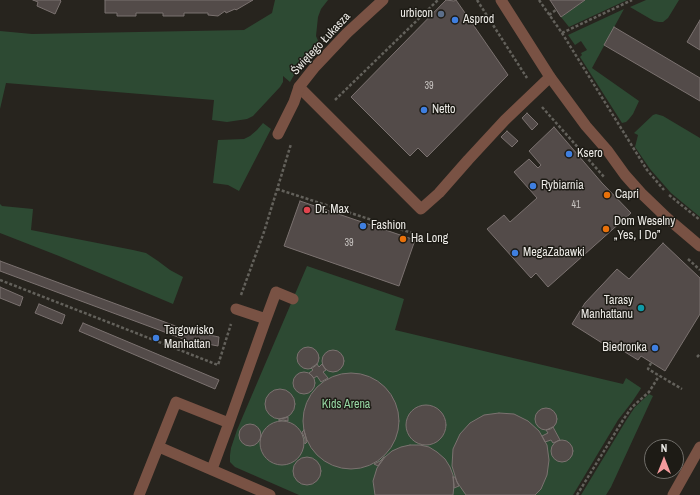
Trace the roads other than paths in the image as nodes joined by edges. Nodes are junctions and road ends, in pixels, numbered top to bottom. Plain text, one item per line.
1 (383, 0) edge
2 (501, 0) edge
3 (550, 77) junction
4 (299, 87) junction
5 (278, 134) dead end
6 (700, 246) edge
7 (293, 299) dead end
8 (236, 309) road end
9 (266, 320) junction
10 (228, 424) junction
11 (159, 447) junction
12 (700, 447) edge
13 (212, 470) junction
14 (139, 495) edge
15 (270, 495) edge
16 (673, 495) edge

1 - 4 street, Świętego Łukasza
2 - 3 street
3 - 4 street
3 - 6 street
4 - 5 street, Świętego Łukasza
7 - 9 street
8 - 9 street
9 - 10 street
10 - 11 street
10 - 13 street
11 - 13 street
11 - 14 street
12 - 16 street
13 - 15 street

